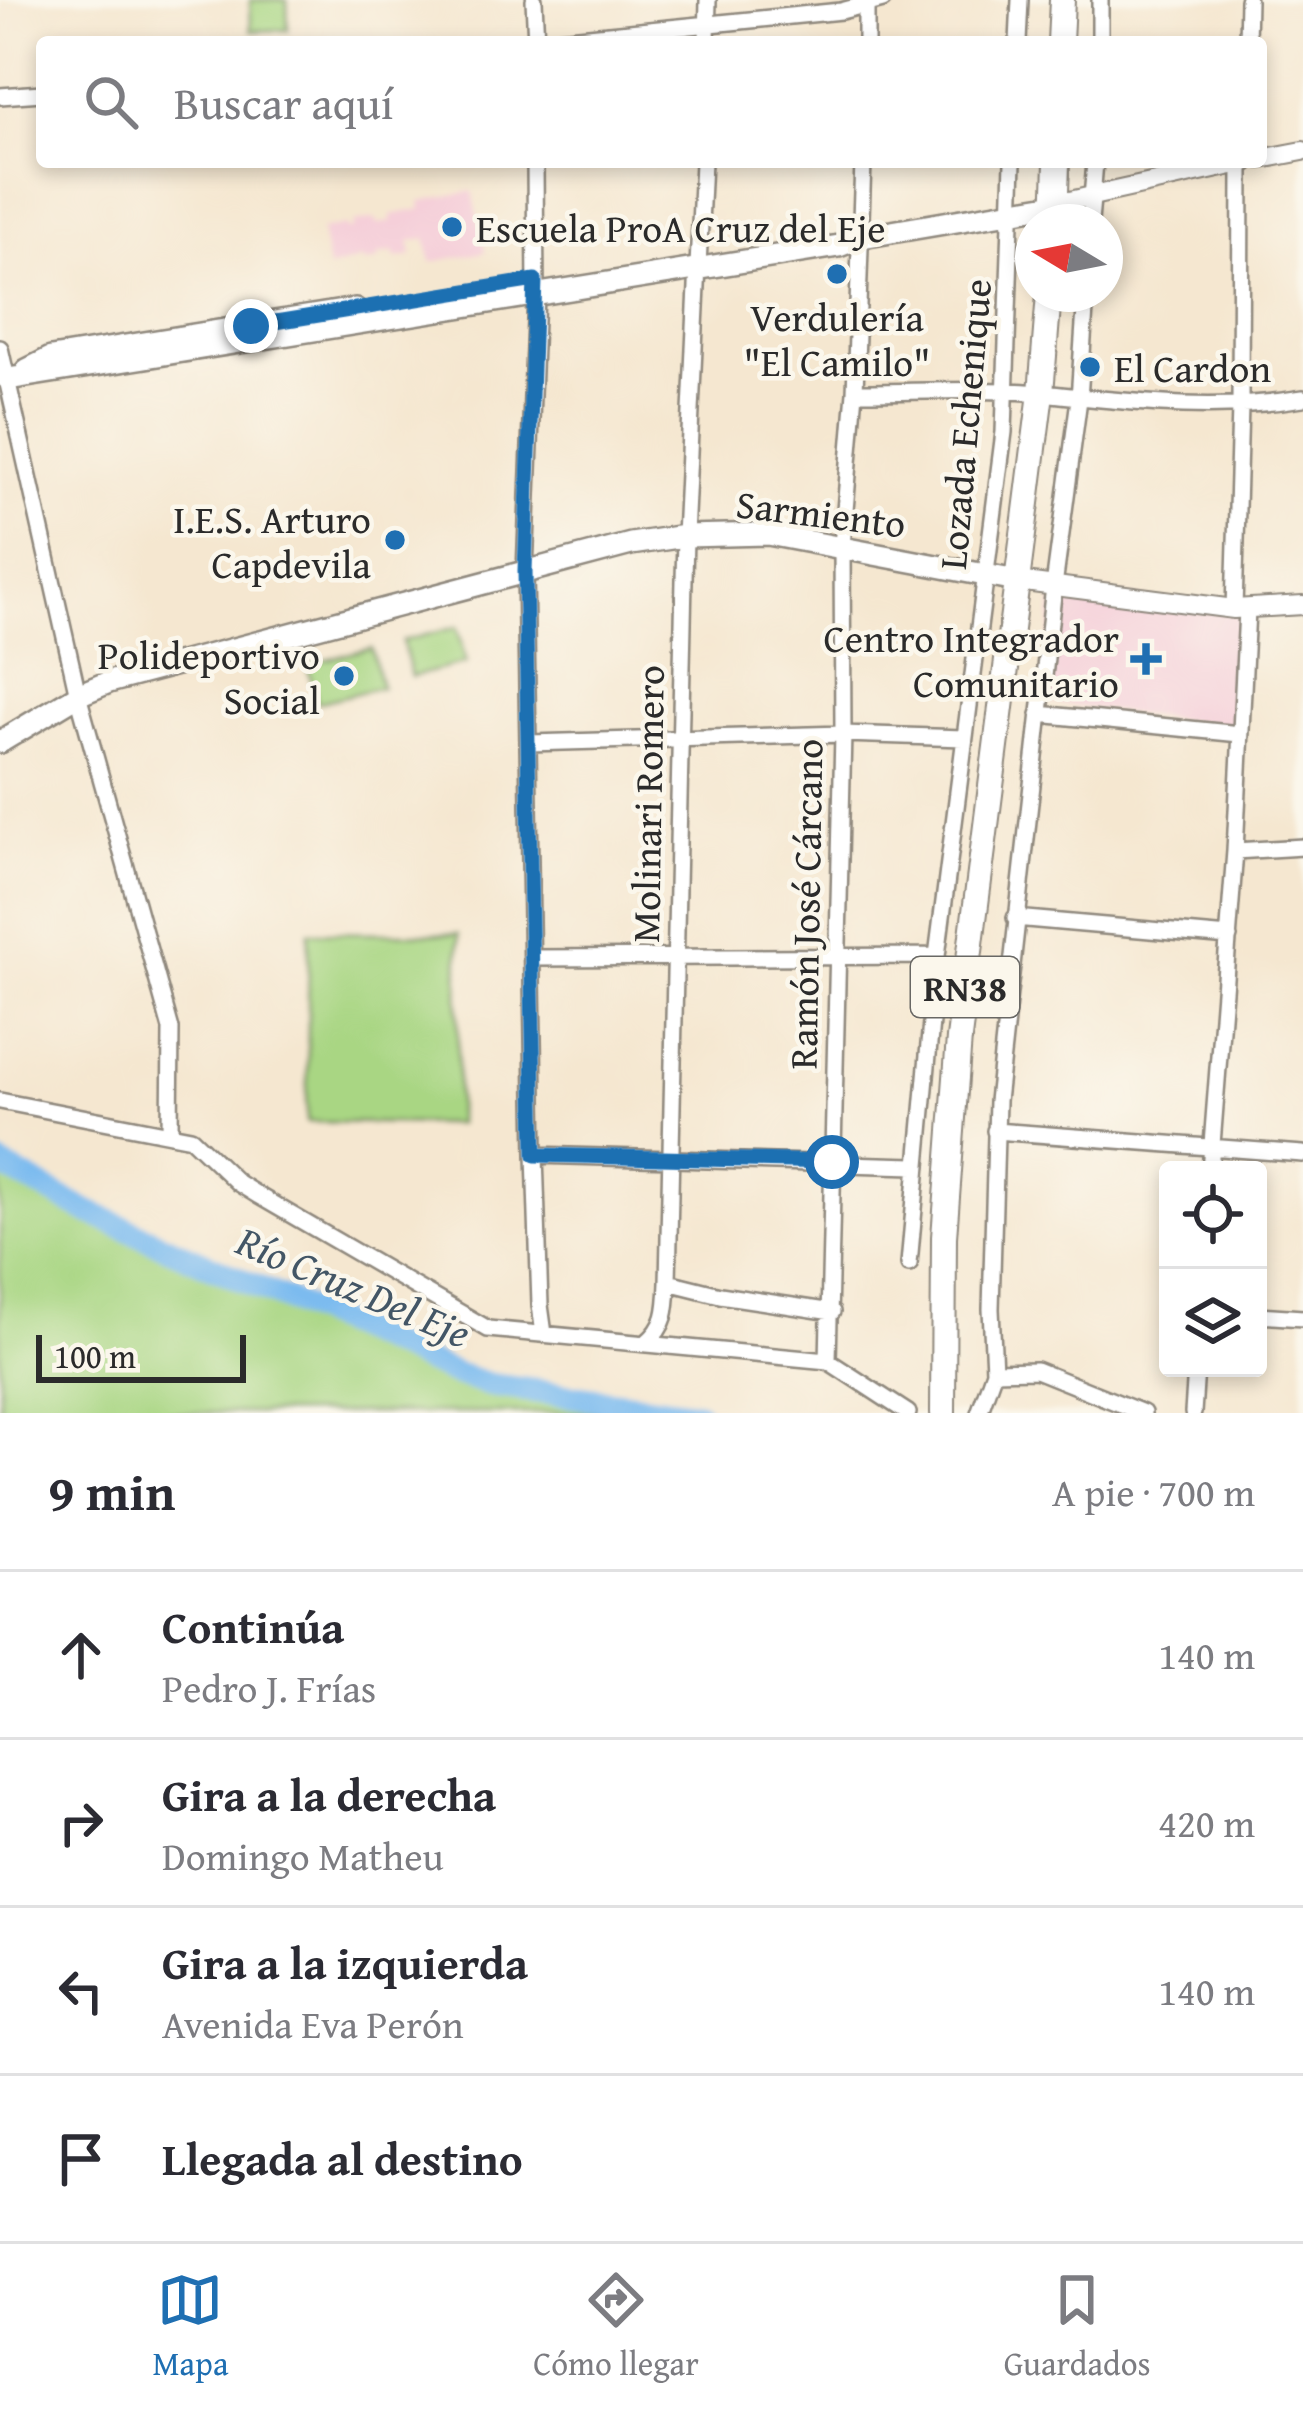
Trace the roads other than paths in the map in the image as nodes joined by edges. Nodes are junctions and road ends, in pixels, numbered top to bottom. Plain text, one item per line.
1 (534, 0) edge
2 (708, 0) edge
3 (1019, 0) edge
4 (1062, 0) edge
5 (1100, 0) edge
6 (1248, 0) edge
7 (872, 2) edge
8 (708, 23) junction
9 (533, 36) edge
10 (588, 36) edge
11 (707, 36) edge
12 (867, 36) edge
13 (1018, 36) edge
14 (1060, 36) edge
15 (1100, 36) edge
16 (1246, 36) edge
17 (36, 93) edge
18 (0, 96) edge
19 (1303, 151) edge
20 (1267, 158) edge
21 (535, 168) edge
22 (703, 168) edge
23 (863, 168) edge
24 (1013, 168) edge
25 (1057, 168) edge
26 (1094, 168) edge
27 (1217, 168) edge
28 (1243, 168) edge
29 (1091, 197) junction
30 (1056, 204) edge
31 (1076, 204) edge
32 (1091, 204) edge
33 (1011, 211) junction
34 (1015, 211) edge
35 (862, 237) junction
36 (700, 262) junction
37 (535, 288) junction
38 (1048, 312) edge
39 (1085, 312) edge
40 (0, 348) edge
41 (3, 376) edge
42 (855, 392) junction
43 (1006, 393) junction
44 (1041, 393) junction
45 (1303, 398) edge
46 (1079, 399) junction
47 (1240, 407) junction
48 (686, 536) junction
49 (842, 546) junction
50 (525, 571) junction
51 (986, 575) junction
52 (1017, 581) junction
53 (1054, 586) junction
54 (1303, 605) edge
55 (1241, 610) junction
56 (78, 695) junction
57 (1039, 714) junction
58 (843, 734) junction
59 (1240, 734) junction
60 (683, 738) junction
61 (964, 738) junction
62 (0, 742) edge
63 (529, 743) junction
64 (1303, 847) edge
65 (1235, 851) junction
66 (1015, 918) junction
67 (1229, 937) junction
68 (837, 956) junction
69 (938, 956) junction
70 (532, 958) junction
71 (676, 958) junction
72 (0, 1101) edge
73 (995, 1131) junction
74 (170, 1132) junction
75 (1212, 1148) junction
76 (1303, 1154) edge
77 (535, 1155) junction
78 (671, 1161) junction
79 (1211, 1161) edge
80 (832, 1162) junction
81 (915, 1166) junction
82 (909, 1264) dead end
83 (668, 1282) junction
84 (832, 1312) junction
85 (1267, 1316) edge
86 (1303, 1318) edge
87 (544, 1334) junction
88 (646, 1342) junction
89 (828, 1361) junction
90 (994, 1371) junction
91 (1195, 1377) edge
92 (943, 1404) edge
93 (908, 1413) edge
94 (979, 1413) edge
95 (1143, 1413) edge
96 (1193, 1413) edge

1 - 9 street
2 - 8 street
3 - 13 street
4 - 14 highway
5 - 15 street
6 - 16 street
7 - 8 street
7 - 12 street
8 - 10 street
8 - 11 street
17 - 18 street
19 - 20 street
21 - 37 street
22 - 36 street, Molinari Romero
23 - 35 street, Ramón José Cárcano
24 - 33 street, Lozada Echenique
25 - 30 highway
26 - 29 street
27 - 29 street
28 - 47 street
29 - 31 street
29 - 32 street
33 - 34 main road
33 - 35 main road
33 - 43 street, Lozada Echenique
35 - 36 main road
35 - 42 street, Ramón José Cárcano
36 - 37 main road
36 - 48 street, Molinari Romero
37 - 41 main road
37 - 50 street
38 - 44 highway, RN38
39 - 46 street
40 - 41 street
41 - 56 street
42 - 43 street
42 - 49 street, Ramón José Cárcano
43 - 44 street
43 - 51 street, Lozada Echenique
44 - 46 street
44 - 52 highway, RN38
45 - 47 street
46 - 47 street
46 - 53 street
47 - 55 street
48 - 49 main road, Sarmiento
48 - 50 main road, Sarmiento
48 - 60 street, Molinari Romero
49 - 51 main road, Sarmiento
49 - 58 street, Ramón José Cárcano
50 - 56 main road, Sarmiento
50 - 63 street
51 - 52 main road, Sarmiento
51 - 61 street, Lozada Echenique
52 - 53 street, Sarmiento
52 - 92 highway, RN38
53 - 55 street, Sarmiento
53 - 57 street
54 - 55 street, Sarmiento
55 - 59 street
56 - 62 main road, Sarmiento
56 - 74 street
57 - 59 street
57 - 66 street
58 - 60 street
58 - 61 street
58 - 68 street, Ramón José Cárcano
59 - 65 street
60 - 63 street
60 - 71 street, Molinari Romero
61 - 69 street, Lozada Echenique
63 - 70 street
64 - 65 street
65 - 67 street
66 - 67 street
66 - 73 street
67 - 75 street
68 - 69 street
68 - 71 street
68 - 80 street, Ramón José Cárcano
69 - 81 street, Lozada Echenique
70 - 71 street
70 - 77 street
71 - 78 street, Molinari Romero
72 - 74 street
73 - 75 street
73 - 90 street
74 - 87 street
75 - 76 street
75 - 79 street
77 - 78 street
77 - 87 street
78 - 80 street
78 - 83 street, Molinari Romero
80 - 81 street
80 - 84 street, Ramón José Cárcano
81 - 82 street, Lozada Echenique
83 - 84 street
83 - 88 street, Molinari Romero
84 - 89 street, Ramón José Cárcano
85 - 86 street
87 - 88 street
88 - 89 street
89 - 93 street
90 - 94 street
90 - 95 street
91 - 96 street

